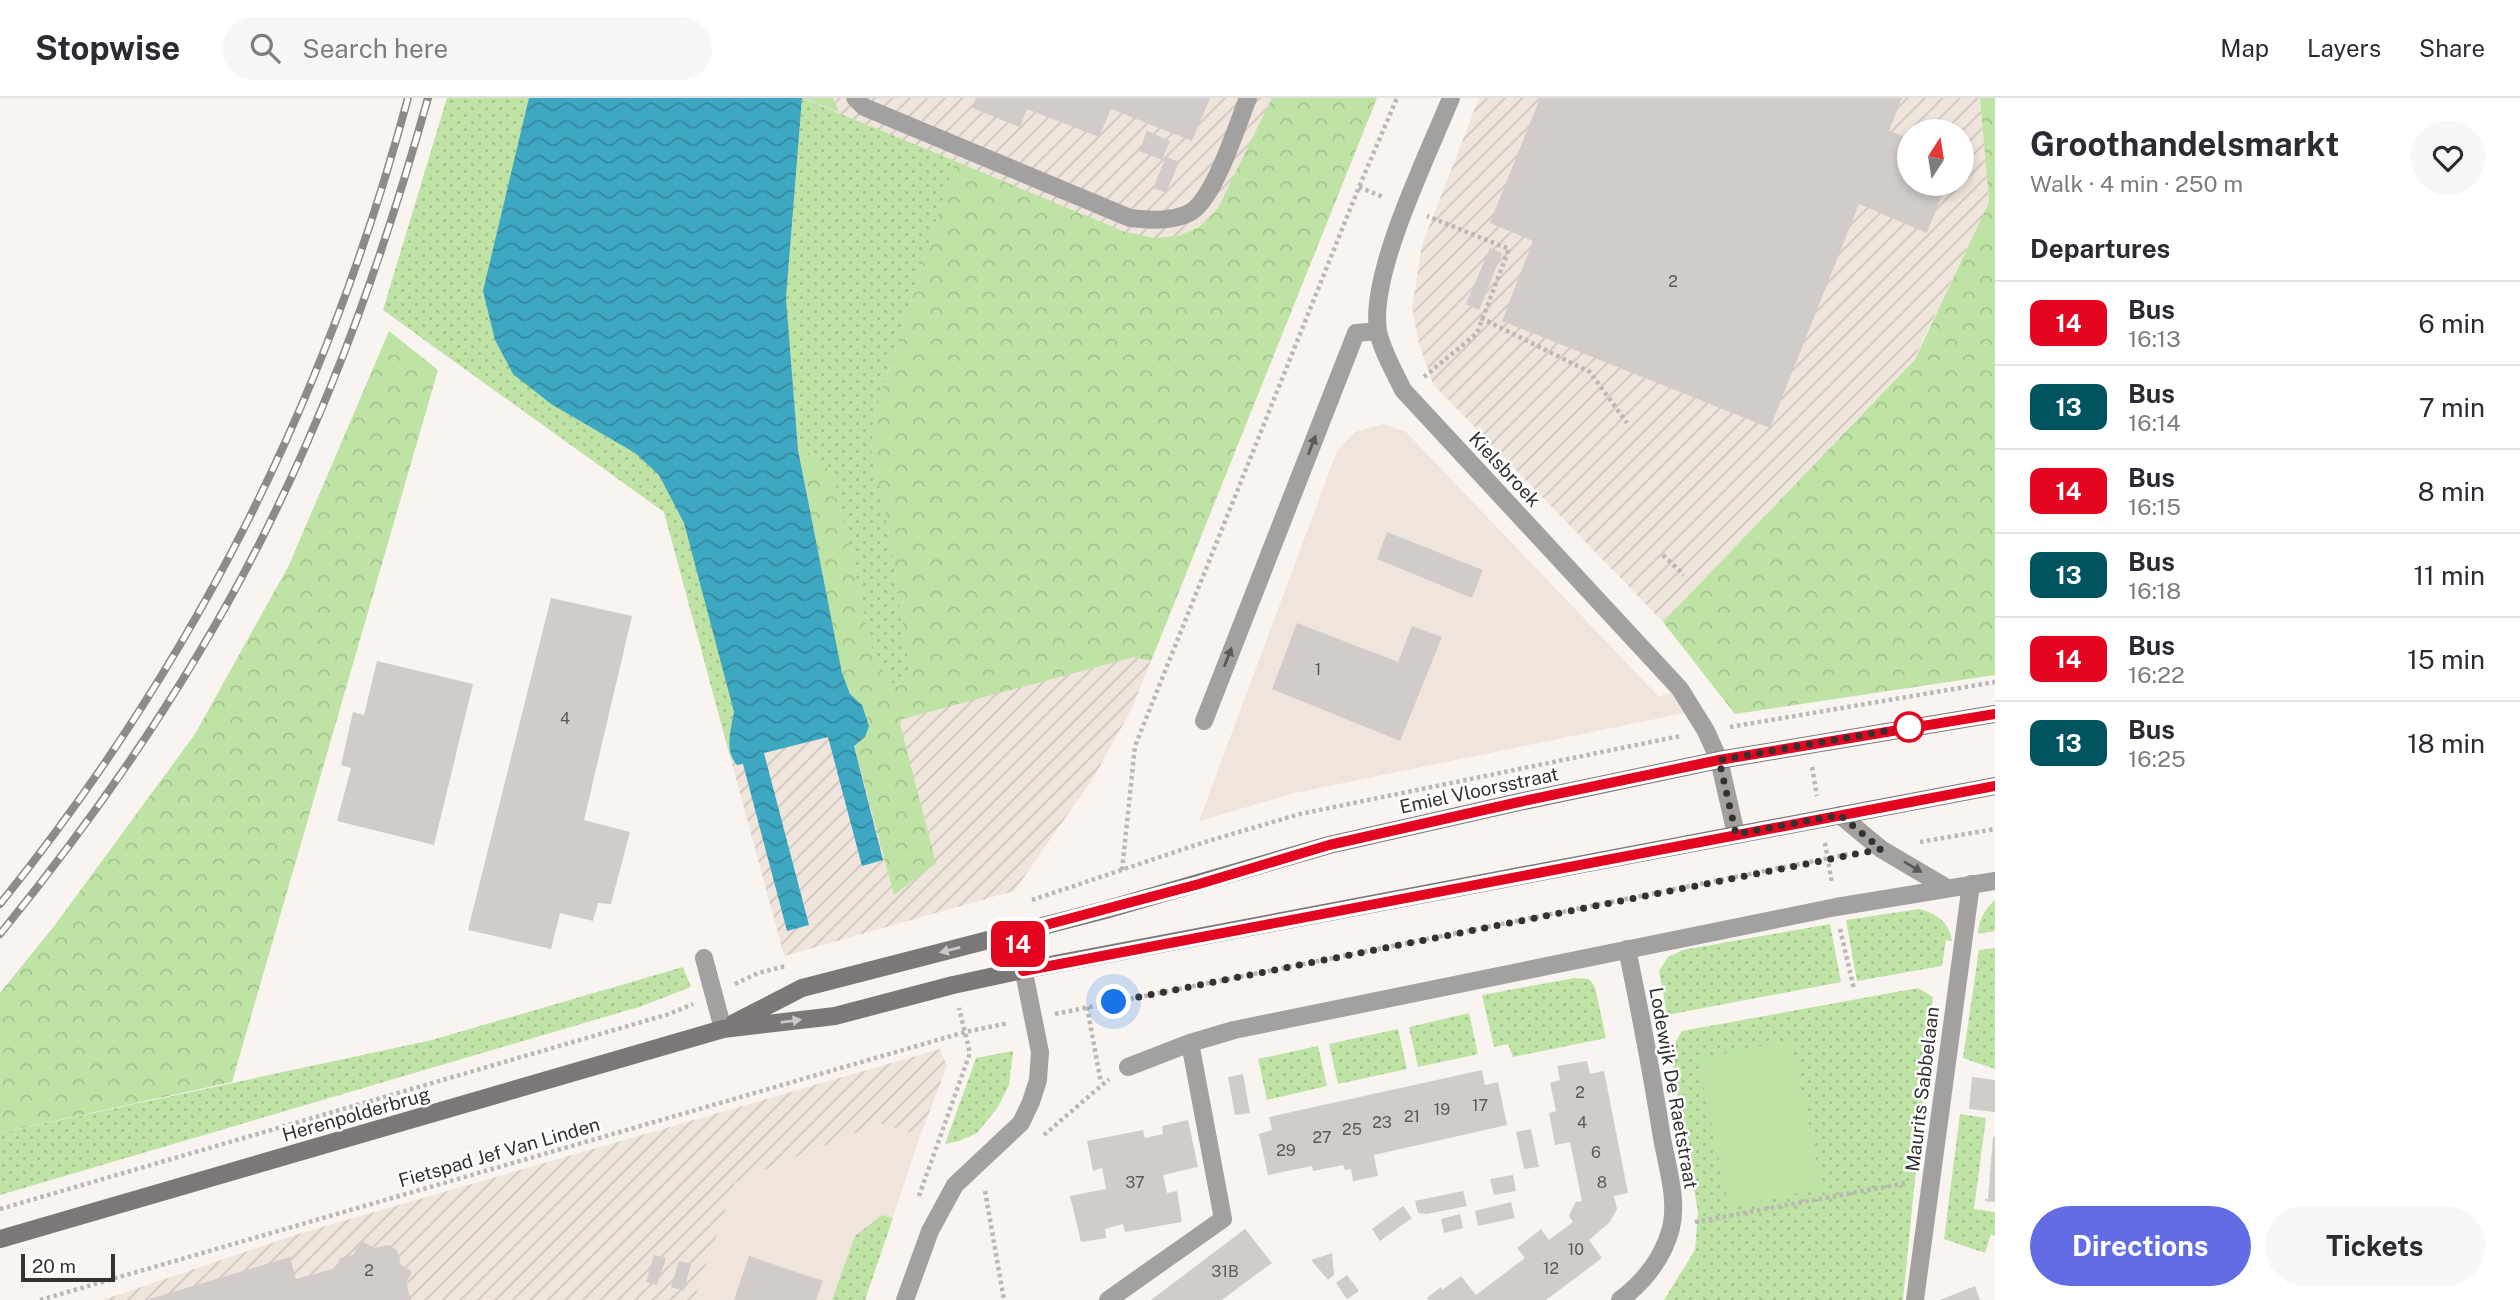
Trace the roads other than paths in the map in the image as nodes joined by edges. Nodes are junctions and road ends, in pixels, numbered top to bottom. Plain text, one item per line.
1 (855, 98) edge
2 (1248, 98) edge
3 (1451, 98) edge
4 (1378, 331) junction
5 (1995, 714) edge
6 (1204, 721) dead end
7 (1719, 760) junction
8 (1995, 786) edge
9 (1840, 815) junction
10 (1736, 834) junction
11 (1995, 881) edge
12 (1971, 884) junction
13 (1947, 888) junction
14 (1016, 933) junction
15 (1627, 948) junction
16 (704, 958) dead end
17 (1023, 971) junction
18 (723, 1029) junction
19 (1190, 1043) junction
20 (1128, 1067) road end
21 (0, 1239) edge
22 (905, 1300) edge
23 (1108, 1300) edge
24 (1620, 1300) edge
25 (1915, 1300) edge

1 - 2 street
3 - 4 street, Kielsbroek
6 -> 4 street
4 - 7 street, Kielsbroek
5 - 7 street, Emiel Vloorsstraat
7 - 10 street, Kielsbroek
7 - 14 street, Emiel Vloorsstraat
8 - 9 street
9 - 10 street
9 -> 13 street
10 - 17 street
11 - 12 street
12 - 13 street
12 - 25 street, Maurits Sabbelaan
13 - 15 street
14 - 17 street
14 -> 18 street, Herenpolderbrug
15 - 19 street
15 - 24 street, Lodewijk De Raetstraat
16 - 18 street
18 -> 17 street, Herenpolderbrug
17 - 22 street
18 - 21 street, Herenpolderbrug
19 - 20 street
19 - 23 street

